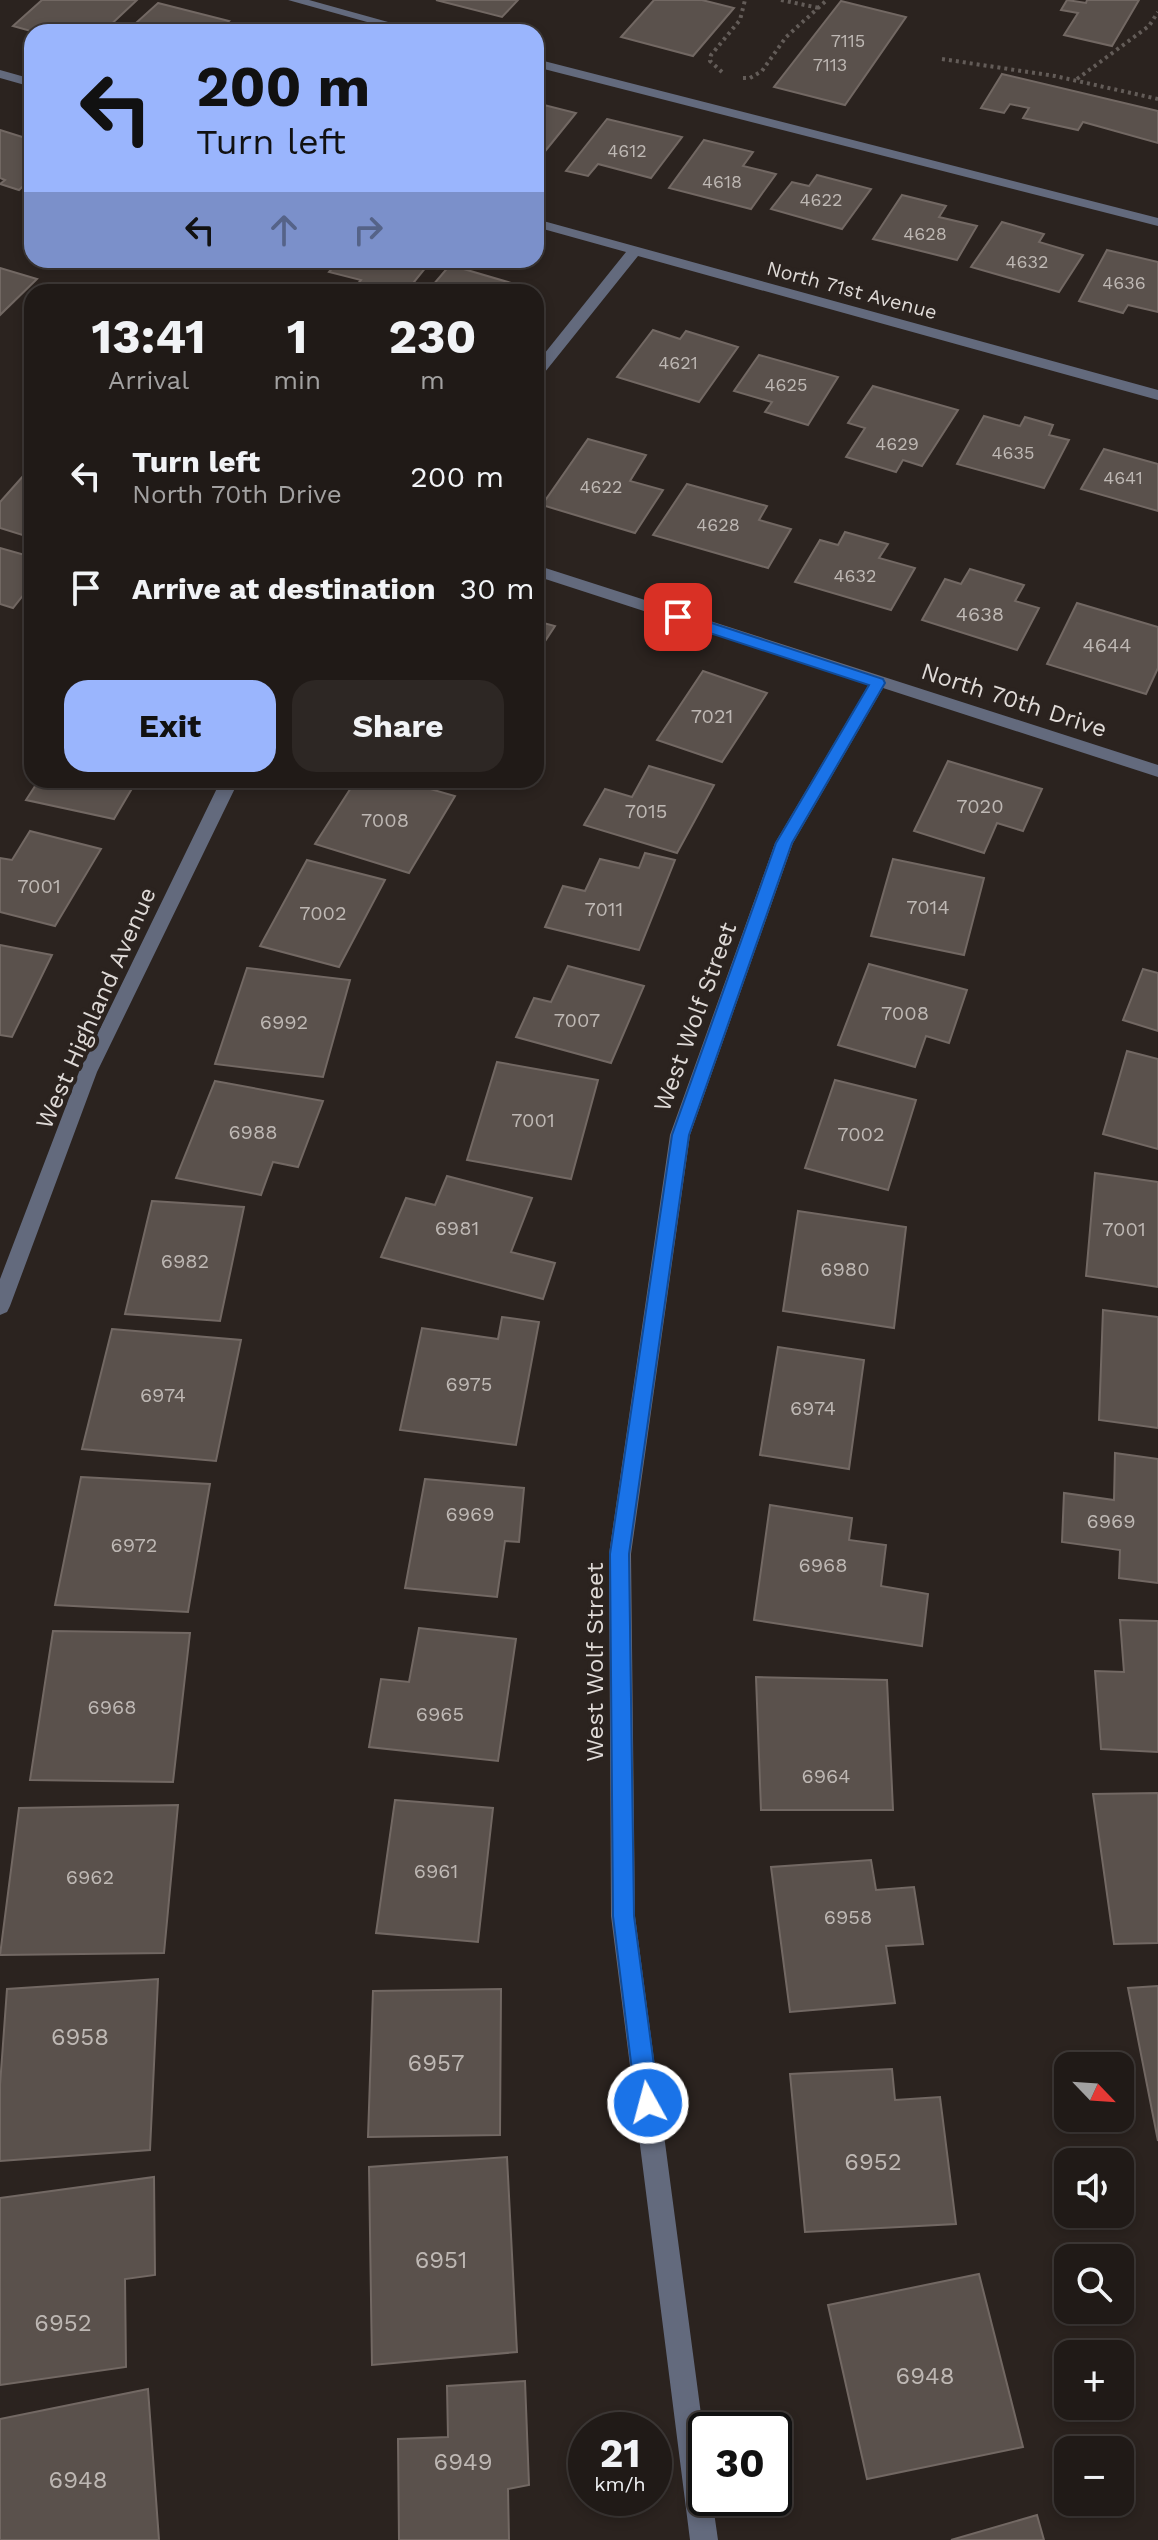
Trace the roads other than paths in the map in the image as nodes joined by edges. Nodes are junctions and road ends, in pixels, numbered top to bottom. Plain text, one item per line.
1 (294, 0) edge
2 (387, 24) edge
3 (544, 65) edge
4 (0, 74) edge
5 (24, 81) edge
6 (1158, 222) edge
7 (544, 225) edge
8 (634, 251) junction
9 (544, 364) edge
10 (1158, 395) edge
11 (544, 573) edge
12 (878, 683) junction
13 (1158, 771) edge
14 (226, 788) edge
15 (0, 1306) edge
16 (704, 2540) edge

1 - 2 street
3 - 6 street
4 - 5 street
7 - 8 street, North 71st Avenue
8 - 9 street
8 - 10 street, North 71st Avenue
11 - 12 street, North 70th Drive
12 - 13 street, North 70th Drive
12 - 16 street, West Wolf Street
14 - 15 street, West Highland Avenue

